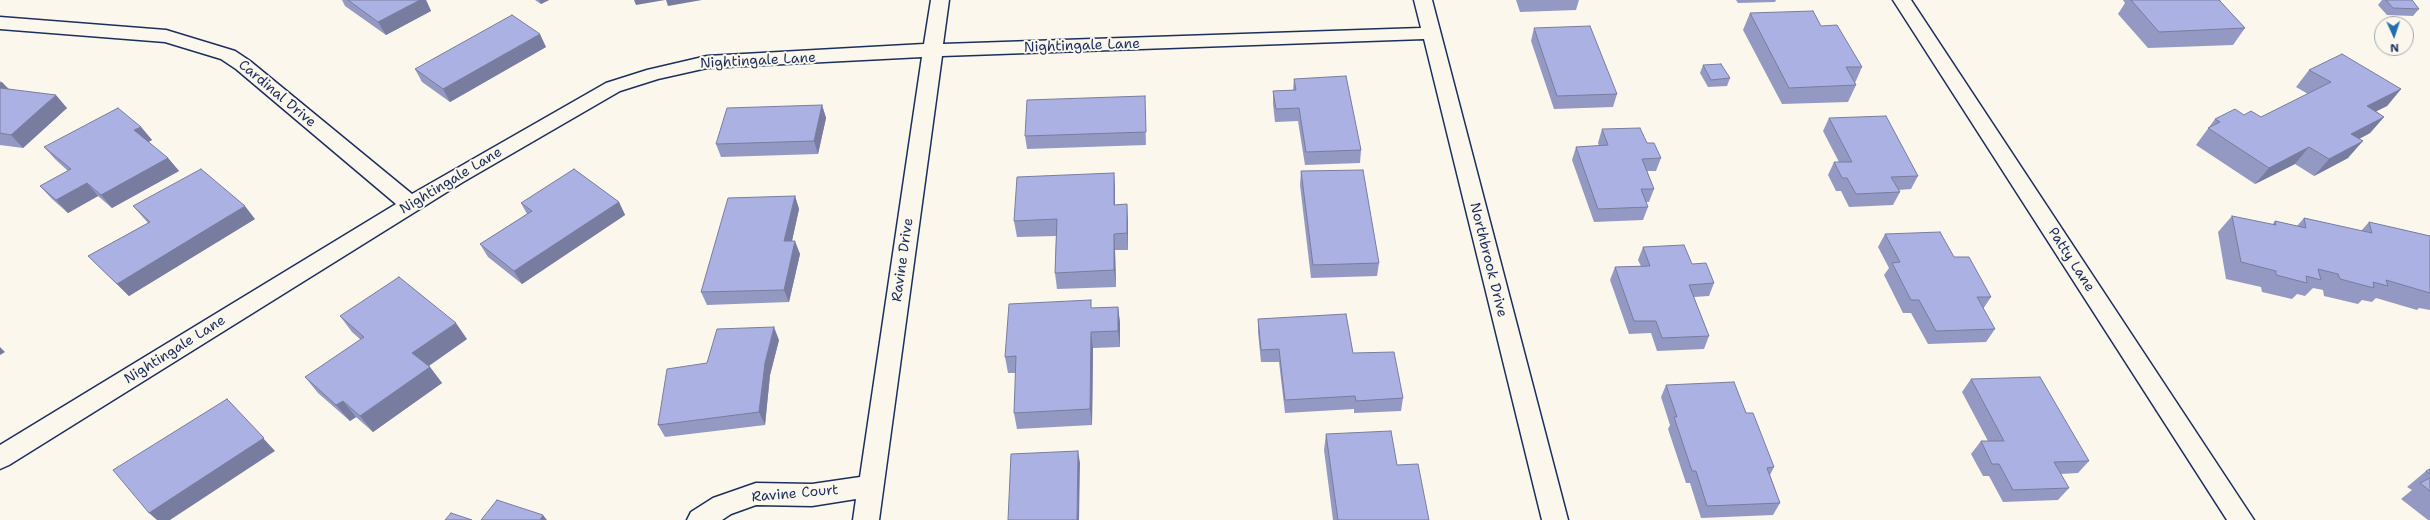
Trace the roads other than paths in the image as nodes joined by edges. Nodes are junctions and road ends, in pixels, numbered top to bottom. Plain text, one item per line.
1 (940, 0) edge
2 (1423, 0) edge
3 (1902, 0) edge
4 (0, 23) edge
5 (1431, 33) junction
6 (933, 50) junction
7 (411, 205) junction
8 (0, 458) edge
9 (871, 486) junction
10 (700, 520) edge
11 (866, 520) edge
12 (1555, 520) edge
13 (2242, 520) edge

1 - 6 street, Ravine Drive
2 - 5 street, Northbrook Drive
3 - 13 street, Patty Lane
4 - 7 street, Cardinal Drive
5 - 6 street, Nightingale Lane
5 - 12 street, Northbrook Drive
6 - 7 street, Nightingale Lane
6 - 9 street, Ravine Drive
7 - 8 street, Nightingale Lane
9 - 10 street, Ravine Court
9 - 11 street, Ravine Drive

